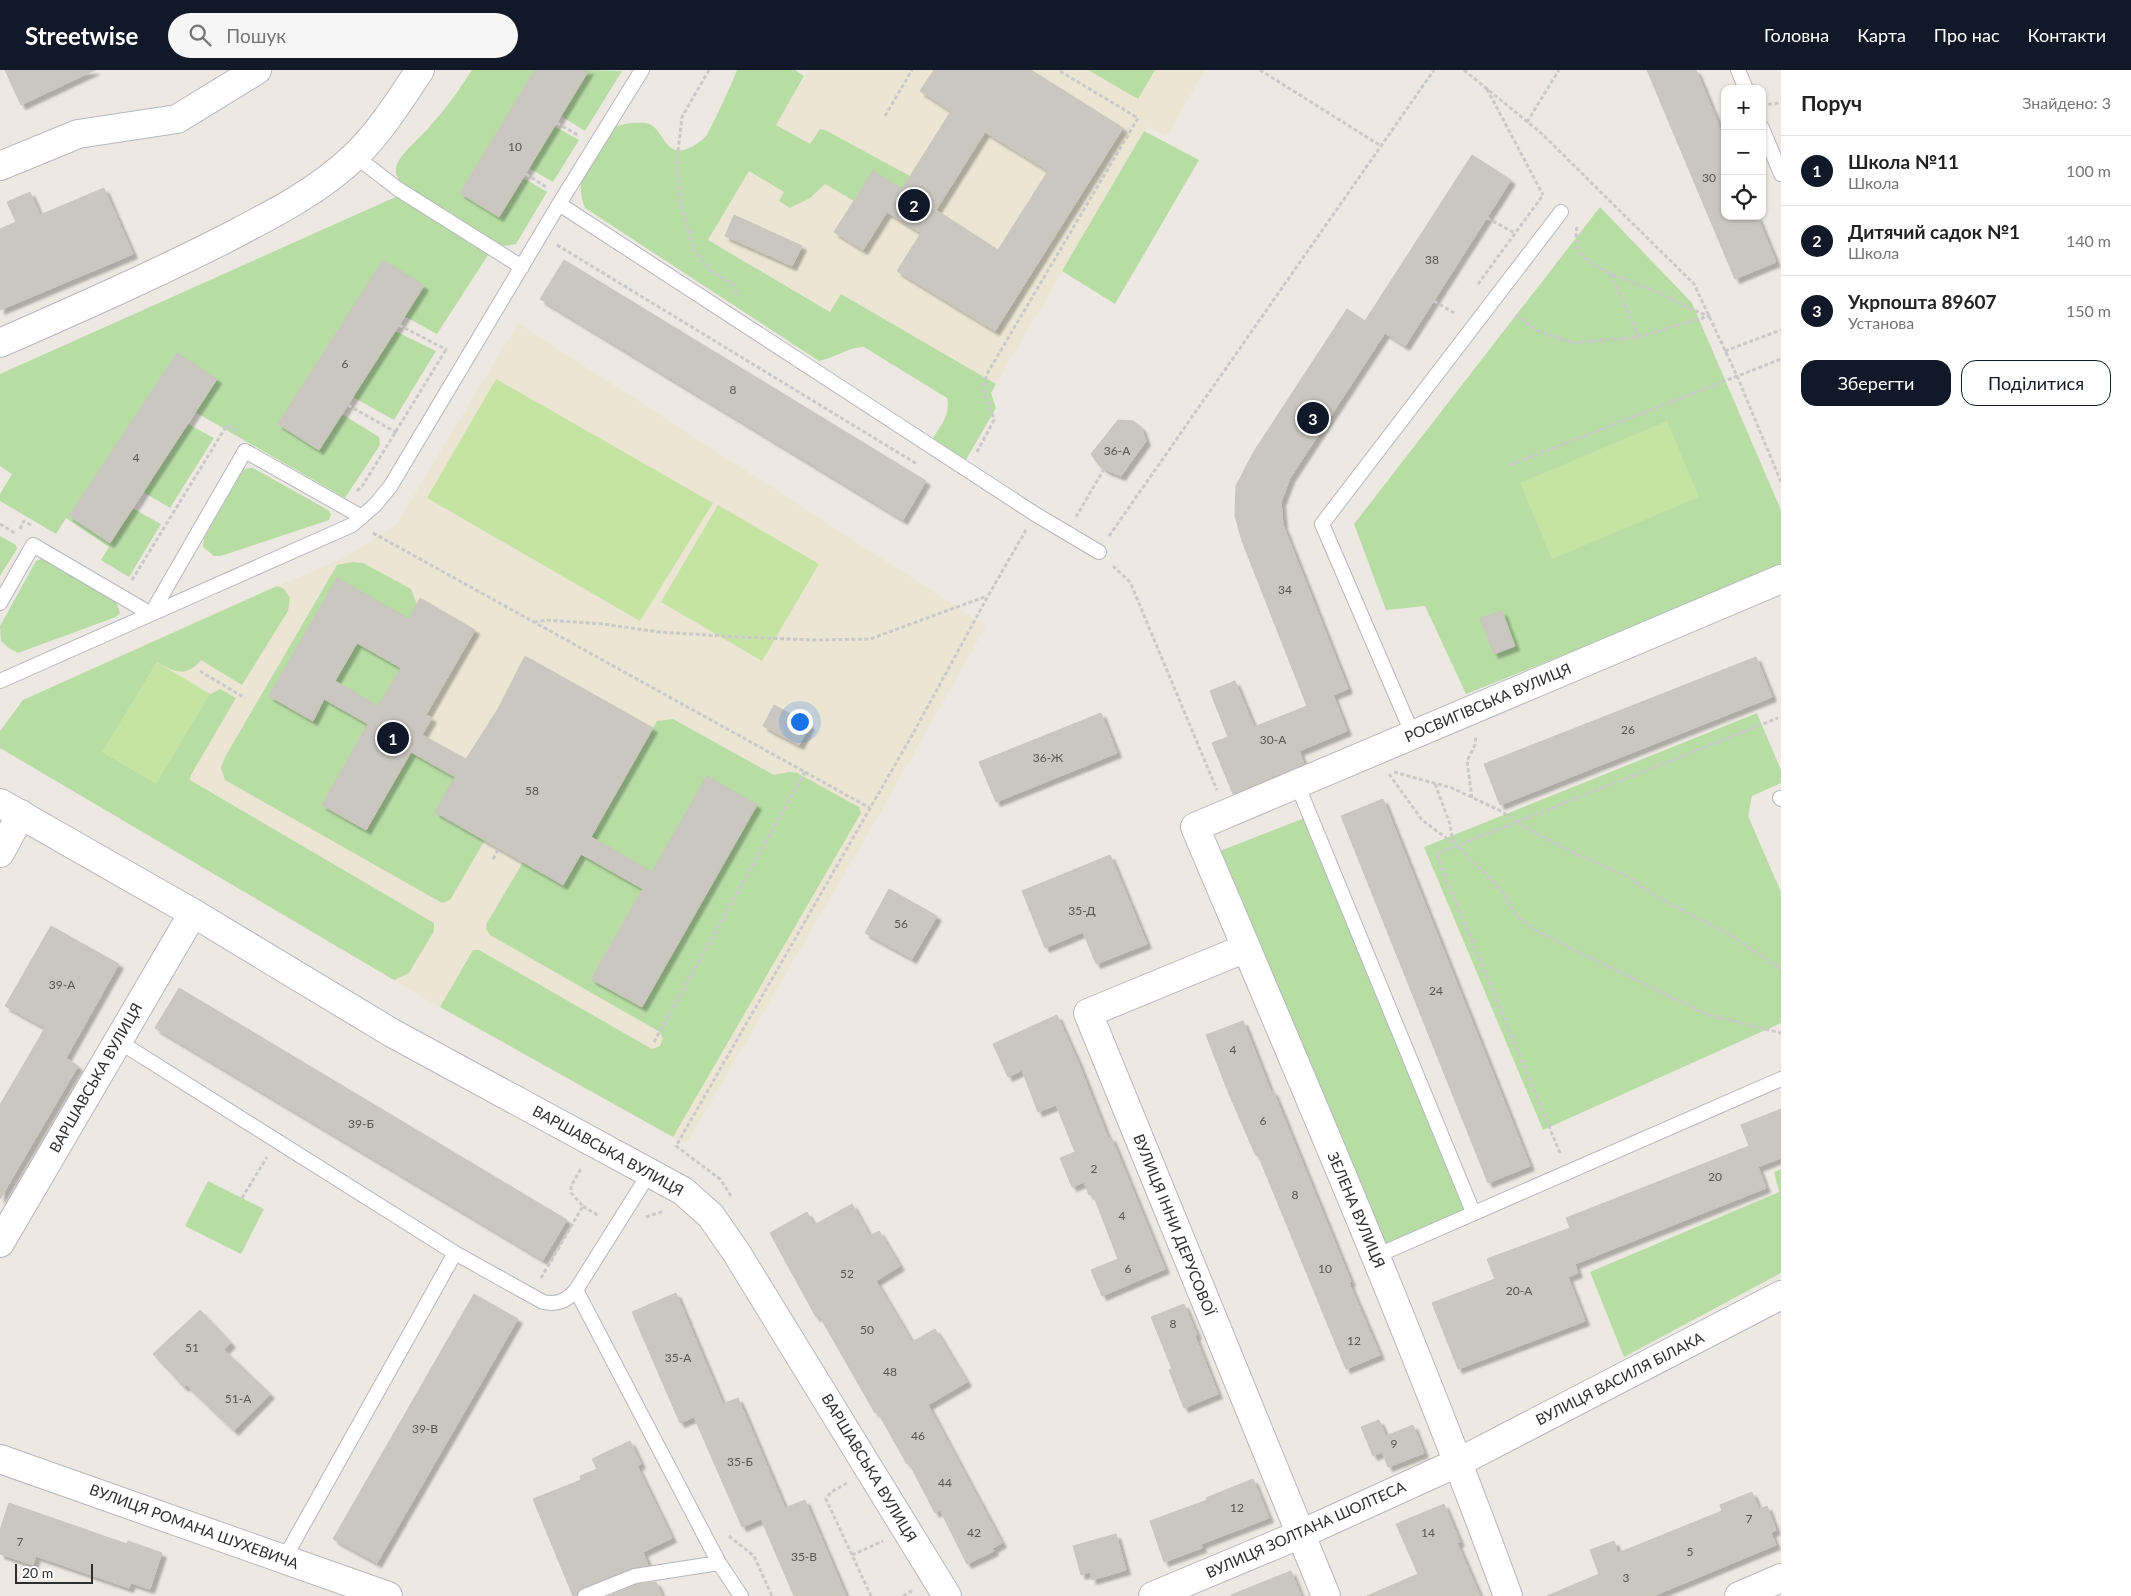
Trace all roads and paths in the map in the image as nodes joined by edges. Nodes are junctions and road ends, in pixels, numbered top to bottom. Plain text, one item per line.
1 (257, 70) edge
2 (420, 70) edge
3 (642, 70) edge
4 (709, 70) edge
5 (912, 70) edge
6 (1058, 70) edge
7 (1260, 70) edge
8 (1434, 70) edge
9 (1464, 70) edge
10 (1559, 70) edge
11 (1738, 70) edge
12 (1744, 85) edge
13 (1487, 89) junction
14 (1781, 103) edge
15 (1766, 106) edge
16 (885, 116) dead end
17 (1527, 122) junction
18 (582, 127) dead end
19 (1763, 130) edge
20 (573, 142) dead end
21 (1381, 146) junction
22 (355, 156) junction
23 (0, 166) edge
24 (1781, 174) edge
25 (550, 179) dead end
26 (541, 194) dead end
27 (1543, 195) junction
28 (559, 204) junction
29 (1561, 212) junction
30 (1486, 218) dead end
31 (1515, 233) junction
32 (555, 244) dead end
33 (522, 267) junction
34 (1611, 273) junction
35 (1477, 284) dead end
36 (1434, 301) dead end
37 (1461, 307) dead end
38 (1456, 314) junction
39 (1516, 315) dead end
40 (1708, 316) junction
41 (1450, 322) dead end
42 (743, 324) junction
43 (399, 325) dead end
44 (1781, 330) edge
45 (1640, 337) junction
46 (451, 342) dead end
47 (0, 343) edge
48 (446, 350) junction
49 (1725, 351) junction
50 (1781, 359) edge
51 (466, 360) junction
52 (1737, 376) junction
53 (348, 405) dead end
54 (396, 432) junction
55 (244, 434) dead end
56 (416, 444) junction
57 (1510, 465) dead end
58 (925, 469) dead end
59 (1104, 469) dead end
60 (967, 470) junction
61 (1781, 482) edge
62 (352, 496) dead end
63 (1035, 514) junction
64 (362, 517) junction
65 (1076, 518) dead end
66 (1018, 525) dead end
67 (32, 526) dead end
68 (368, 530) dead end
69 (1026, 530) junction
70 (12, 541) dead end
71 (1099, 552) junction
72 (1781, 580) edge
73 (130, 583) dead end
74 (988, 596) junction
75 (0, 603) edge
76 (151, 614) junction
77 (534, 622) junction
78 (200, 671) dead end
79 (0, 681) edge
80 (245, 698) dead end
81 (1778, 718) dead end
82 (1476, 730) dead end
83 (1413, 735) junction
84 (805, 772) junction
85 (1297, 784) junction
86 (1435, 784) junction
87 (1472, 798) junction
88 (870, 808) junction
89 (10, 809) edge
90 (1227, 814) junction
91 (1517, 822) junction
92 (1195, 827) joint
93 (1453, 843) junction
94 (1457, 846) junction
95 (500, 848) dead end
96 (0, 853) edge
97 (493, 859) dead end
98 (192, 913) junction
99 (1246, 948) junction
100 (1781, 969) edge
101 (1781, 1034) edge
102 (118, 1041) junction
103 (654, 1042) dead end
104 (1781, 1079) edge
105 (277, 1140) junction
106 (676, 1146) dead end
107 (584, 1164) dead end
108 (1568, 1171) junction
109 (650, 1172) junction
110 (242, 1198) dead end
111 (1473, 1212) junction
112 (0, 1243) edge
113 (455, 1252) junction
114 (1376, 1256) junction
115 (533, 1274) dead end
116 (576, 1290) junction
117 (1781, 1295) edge
118 (0, 1458) edge
119 (1459, 1462) junction
120 (848, 1482) dead end
121 (724, 1533) dead end
122 (1300, 1534) junction
123 (892, 1537) dead end
124 (852, 1555) junction
125 (284, 1559) junction
126 (719, 1563) junction
127 (1781, 1578) edge
128 (388, 1596) edge
129 (585, 1596) edge
130 (741, 1596) edge
131 (772, 1596) edge
132 (870, 1596) edge
133 (947, 1596) edge
134 (1153, 1596) edge
135 (1326, 1596) edge
136 (1508, 1596) edge
137 (1738, 1596) edge

1 - 23 street
2 - 22 street
3 - 28 lane
4 - 42 path
5 - 16 path
6 - 60 path
7 - 21 path
8 - 21 path
9 - 13 path
10 - 17 path
11 - 12 lane
13 - 17 path
13 - 27 path
14 - 15 path
17 - 40 path
18 - 20 path
19 - 24 lane
21 - 71 path
22 - 33 lane
22 - 47 street
25 - 26 path
27 - 29 path
27 - 31 path
28 - 33 lane
28 - 42 lane
29 - 34 path
29 - 83 lane
30 - 31 path
31 - 35 path
32 - 58 path
33 - 51 lane
34 - 40 path
34 - 45 path
36 - 38 path
37 - 38 path
38 - 41 path
39 - 45 path
40 - 45 path
40 - 49 path
42 - 60 lane
43 - 48 path
44 - 49 path
46 - 48 path
48 - 51 path
48 - 54 path
49 - 52 path
50 - 52 path
51 - 56 lane
52 - 57 path
52 - 61 path
53 - 54 path
54 - 56 path
54 - 62 path
55 - 73 path
56 - 64 lane
59 - 65 path
60 - 63 lane
63 - 69 path
63 - 71 lane
64 - 76 lane
64 - 76 lane
66 - 69 path
67 - 70 path
68 - 77 path
69 - 74 path
71 - 90 path
72 - 83 street, РОСВИГІВСЬКА ВУЛИЦЯ
74 - 77 path
74 - 88 path
75 - 76 lane
76 - 79 lane
77 - 84 path
78 - 80 path
81 - 91 path
82 - 87 path
83 - 85 street, РОСВИГІВСЬКА ВУЛИЦЯ
84 - 88 path
84 - 103 path
85 - 90 street, РОСВИГІВСЬКА ВУЛИЦЯ
85 - 111 lane
86 - 87 path
86 - 93 path
86 - 93 path
87 - 91 path
88 - 106 path
89 - 96 street
89 - 98 street, ВАРШАВСЬКА ВУЛИЦЯ
90 - 92 street, РОСВИГІВСЬКА ВУЛИЦЯ
91 - 94 path
91 - 100 path
92 - 99 street, ЗЕЛЕНА ВУЛИЦЯ
93 - 94 path
94 - 101 path
94 - 108 path
95 - 97 path
98 - 102 street, ВАРШАВСЬКА ВУЛИЦЯ
98 - 109 street, ВАРШАВСЬКА ВУЛИЦЯ
99 - 114 street, ЗЕЛЕНА ВУЛИЦЯ
99 - 122 street, ВУЛИЦЯ ІННИ ДЕРУСОВОЇ
102 - 105 lane
102 - 112 street, ВАРШАВСЬКА ВУЛИЦЯ
104 - 108 lane
105 - 110 path
105 - 113 lane
107 - 115 path
108 - 111 lane
109 - 116 lane
109 - 133 street, ВАРШАВСЬКА ВУЛИЦЯ
111 - 114 lane
113 - 116 lane
113 - 125 lane
114 - 119 street, ЗЕЛЕНА ВУЛИЦЯ
116 - 126 lane
117 - 119 street, ВУЛИЦЯ ВАСИЛЯ БІЛАКА
118 - 125 street, ВУЛИЦЯ РОМАНА ШУХЕВИЧА
119 - 122 street, ВУЛИЦЯ ЗОЛТАНА ШОЛТЕСА
119 - 136 street, ЗЕЛЕНА ВУЛИЦЯ
120 - 124 path
121 - 131 path
122 - 134 street, ВУЛИЦЯ ЗОЛТАНА ШОЛТЕСА
122 - 135 street, ВУЛИЦЯ ІННИ ДЕРУСОВОЇ
123 - 124 path
124 - 132 path
125 - 128 street, ВУЛИЦЯ РОМАНА ШУХЕВИЧА
126 - 129 lane
126 - 130 lane
127 - 137 street

